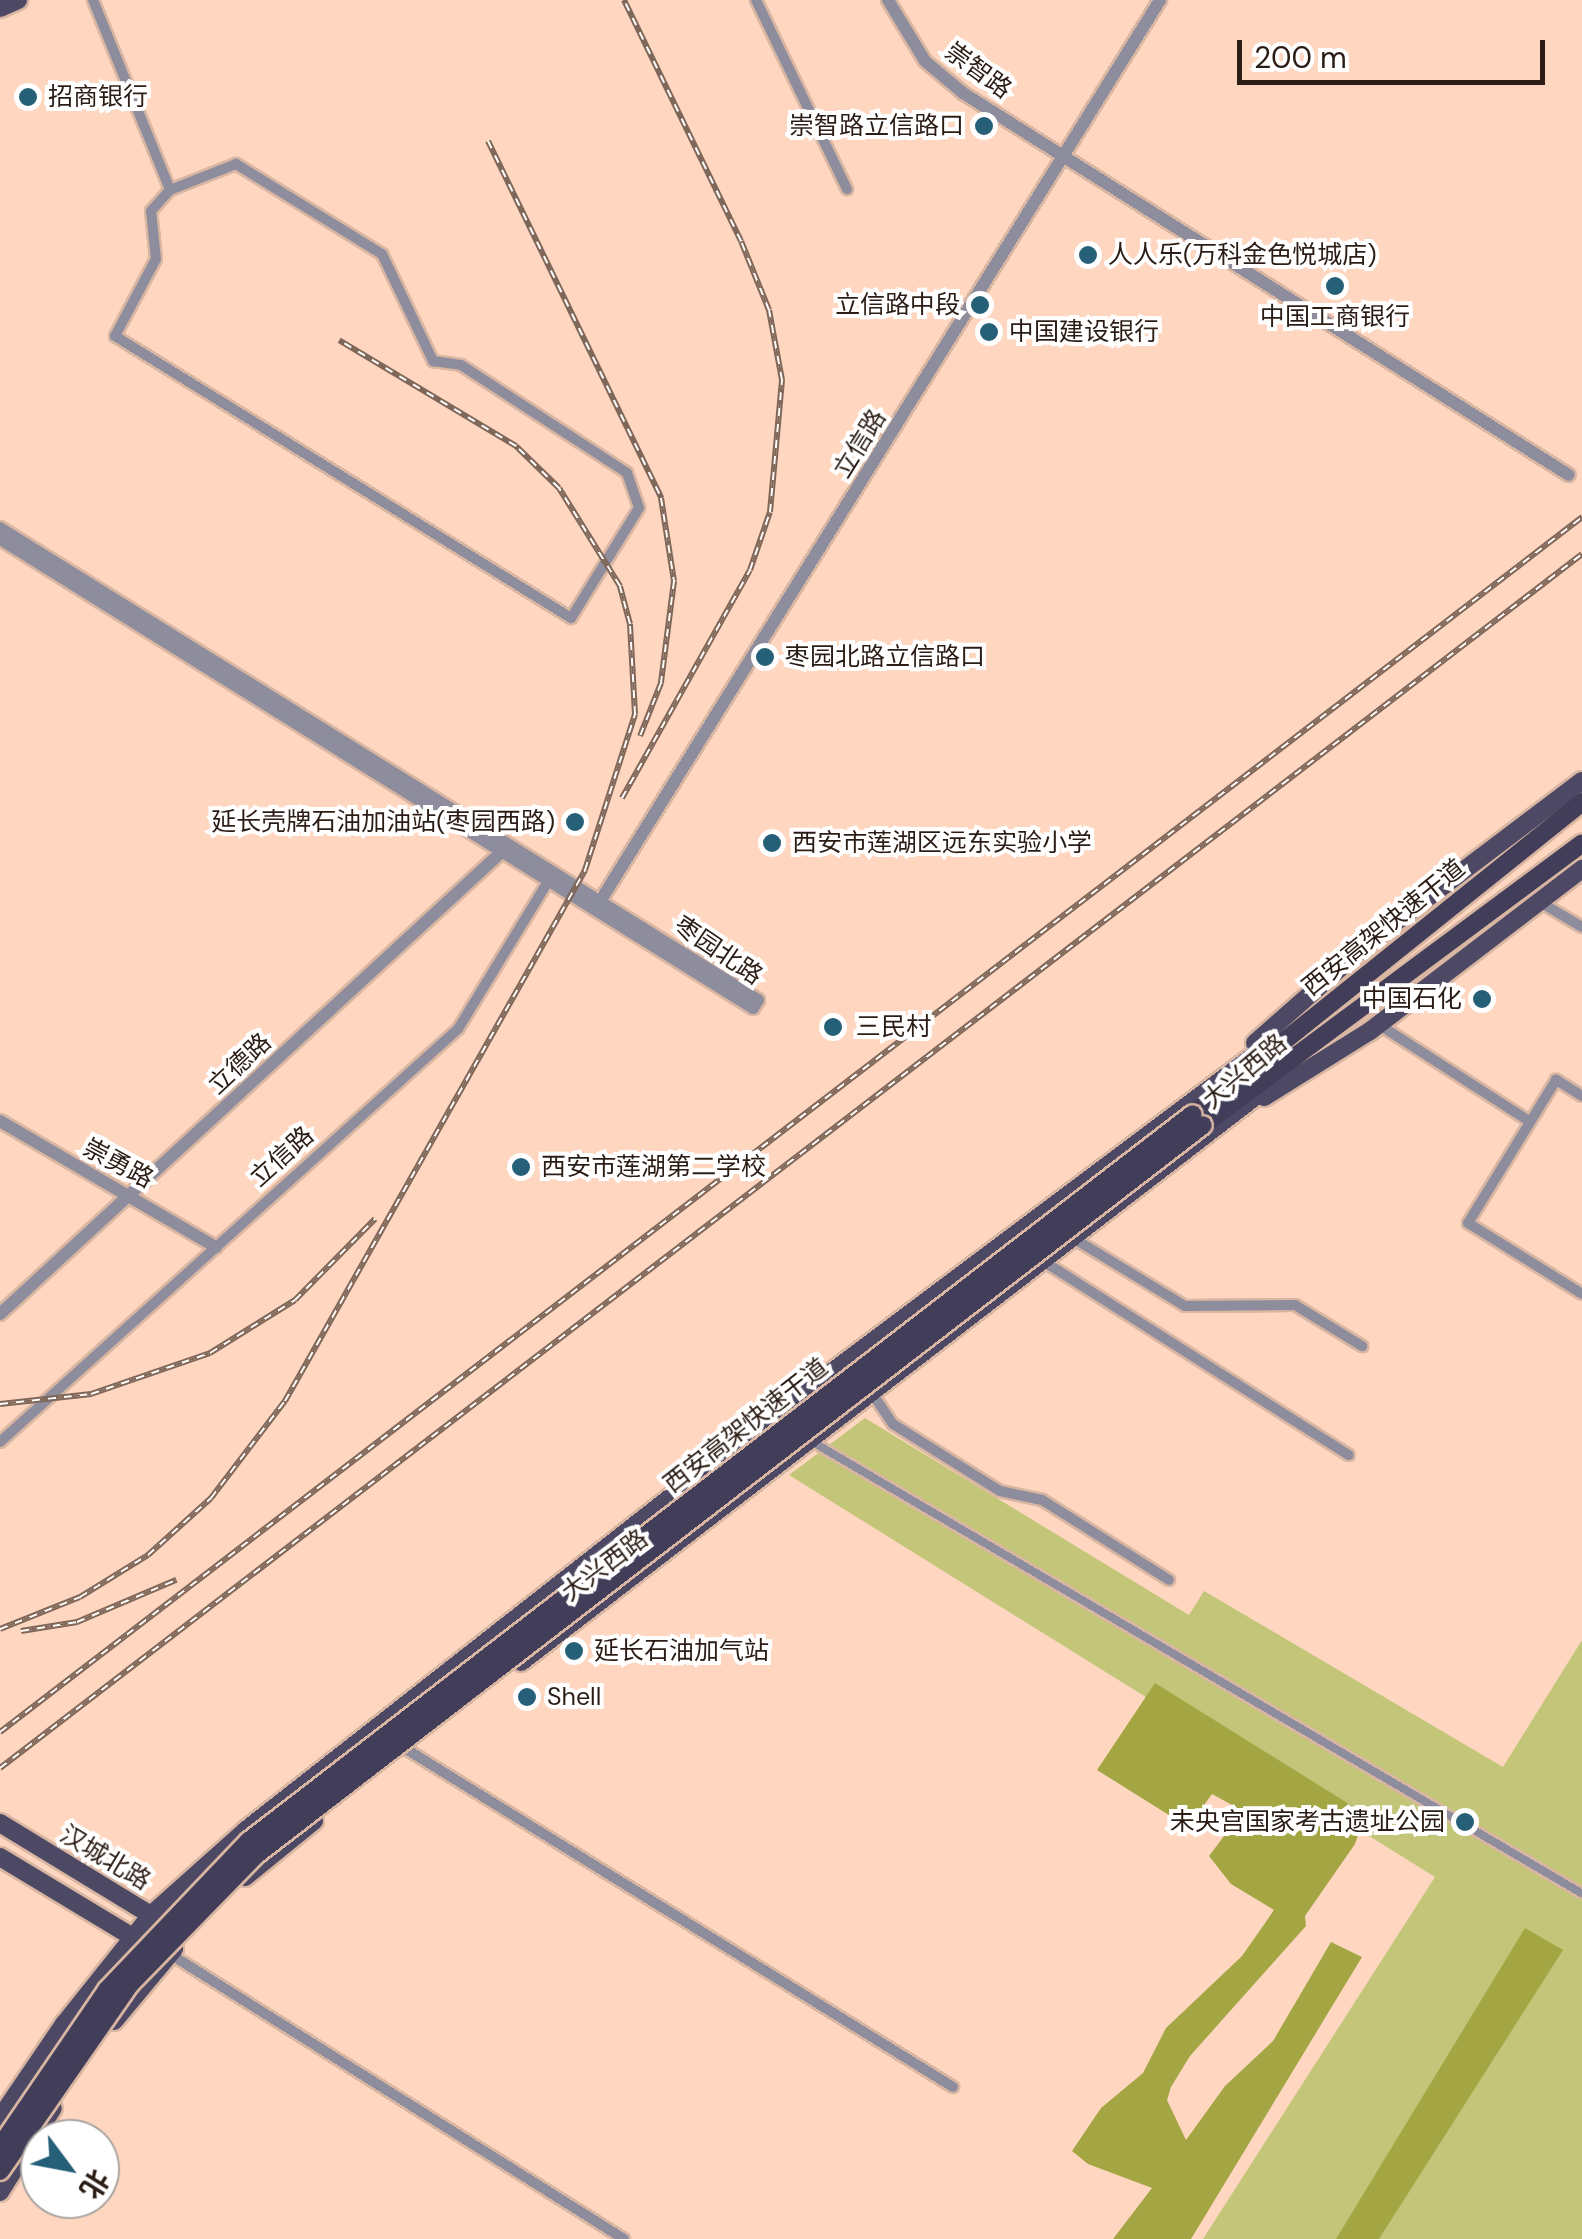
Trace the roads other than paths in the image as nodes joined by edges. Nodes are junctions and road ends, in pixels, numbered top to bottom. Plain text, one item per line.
1 (18, 0) edge
2 (93, 0) edge
3 (756, 0) edge
4 (888, 0) edge
5 (1160, 0) edge
6 (0, 8) edge
7 (1064, 154) junction
8 (848, 189) dead end
9 (170, 190) junction
10 (1569, 474) dead end
11 (0, 528) edge
12 (0, 539) edge
13 (1582, 781) edge
14 (1582, 802) edge
15 (1582, 844) edge
16 (506, 849) junction
17 (1582, 869) edge
18 (550, 877) junction
19 (1540, 902) junction
20 (597, 906) junction
21 (1582, 927) edge
22 (1342, 994) junction
23 (1357, 1010) junction
24 (1378, 1024) junction
25 (1210, 1083) junction
26 (1582, 1096) edge
27 (1229, 1118) junction
28 (1198, 1119) junction
29 (0, 1121) edge
30 (1529, 1121) junction
31 (131, 1195) junction
32 (1073, 1238) junction
33 (216, 1247) junction
34 (1043, 1261) junction
35 (1582, 1294) edge
36 (0, 1314) edge
37 (1362, 1346) dead end
38 (872, 1393) junction
39 (811, 1440) junction
40 (0, 1442) edge
41 (1349, 1455) dead end
42 (1170, 1580) dead end
43 (406, 1749) junction
44 (0, 1823) edge
45 (0, 1857) edge
46 (1582, 1893) edge
47 (151, 1915) junction
48 (184, 1937) junction
49 (132, 1938) junction
50 (170, 1954) junction
51 (952, 2087) dead end
52 (1, 2113) edge
53 (0, 2146) edge
54 (0, 2172) edge
55 (0, 2192) edge
56 (624, 2239) edge

1 - 6 main road
2 - 9 street
3 - 8 street
4 - 7 street, 崇智路
5 - 7 street, 立信路
7 - 10 street, 崇智路
7 - 20 street, 立信路
9 - 9 street
11 - 16 street, 枣园北路
12 - 16 street, 枣园北路
13 - 25 main road
14 - 22 highway, 西安高架快速干道
15 - 23 highway, 西安高架快速干道
16 - 18 street, 枣园北路
16 - 31 street, 立德路
17 - 19 main road
18 - 20 street, 枣园北路
18 - 33 street, 立信路
19 - 21 street
19 - 24 main road
20 - 20 street, 枣园北路
22 - 25 main road, 大兴西路
22 - 28 highway, 西安高架快速干道
23 - 27 main road, 大兴西路
23 - 28 highway, 西安高架快速干道
24 - 27 main road
24 - 30 street
25 - 47 main road, 大兴西路
26 - 30 street
27 - 32 main road, 大兴西路
28 - 53 highway, 西安高架快速干道, bridge
28 - 54 highway, 西安高架快速干道, bridge
29 - 31 street, 崇勇路
30 - 35 street
31 - 33 street, 崇勇路
31 - 36 street, 立德路
32 - 34 main road, 大兴西路
32 - 37 street
33 - 40 street, 立信路
34 - 38 main road, 大兴西路
34 - 41 street
38 - 39 main road, 大兴西路
38 - 42 street
39 - 43 main road, 大兴西路
39 - 46 street
43 - 48 main road, 大兴西路
43 - 51 street
44 - 47 main road, 汉城北路
45 - 49 main road
47 - 48 main road, 汉城北路
47 - 49 main road, 大兴西路
48 - 50 main road, 大兴西路
49 - 50 main road
49 - 52 main road, 大兴西路
50 - 55 main road, 大兴西路
50 - 56 street

